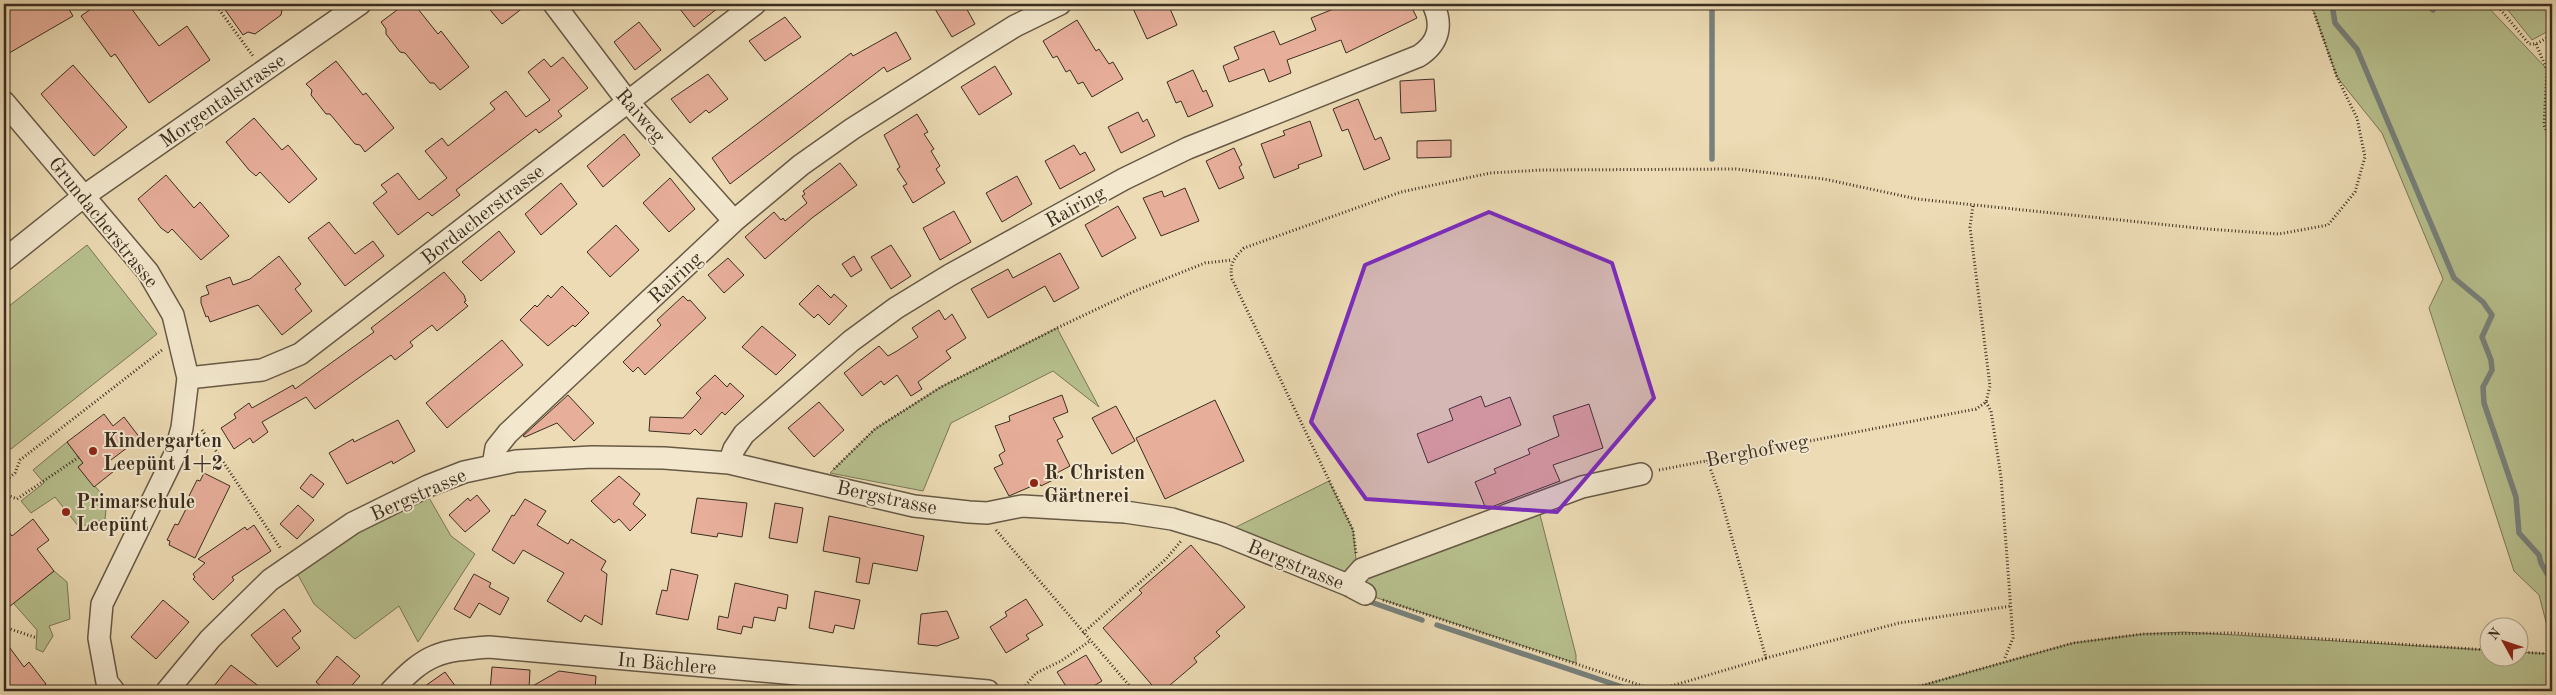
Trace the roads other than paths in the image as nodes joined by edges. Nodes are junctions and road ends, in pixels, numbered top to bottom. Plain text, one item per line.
1 (360, 4) edge
2 (554, 4) edge
3 (755, 4) edge
4 (1060, 4) edge
5 (1433, 4) edge
6 (4, 102) edge
7 (628, 102) junction
8 (84, 196) junction
9 (734, 221) junction
10 (4, 260) edge
11 (188, 378) junction
12 (729, 463) junction
13 (494, 465) junction
14 (1641, 474) road end
15 (114, 691) edge
16 (167, 691) edge
17 (390, 691) edge
18 (988, 691) edge

1 - 8 street, Morgentalstrasse
2 - 7 street, Raiweg
3 - 7 street, Bordacherstrasse
4 - 9 street, Rairing
5 - 12 street, Rairing
6 - 8 street, Grundacherstrasse
7 - 9 street, Raiweg
7 - 11 street, Bordacherstrasse
8 - 10 street, Morgentalstrasse
8 - 11 street, Grundacherstrasse
9 - 13 street, Rairing
11 - 15 street, Grundacherstrasse
12 - 13 street, Bergstrasse
12 - 14 street, Bergstrasse
13 - 16 street, Bergstrasse
17 - 18 street, In Bächlere

